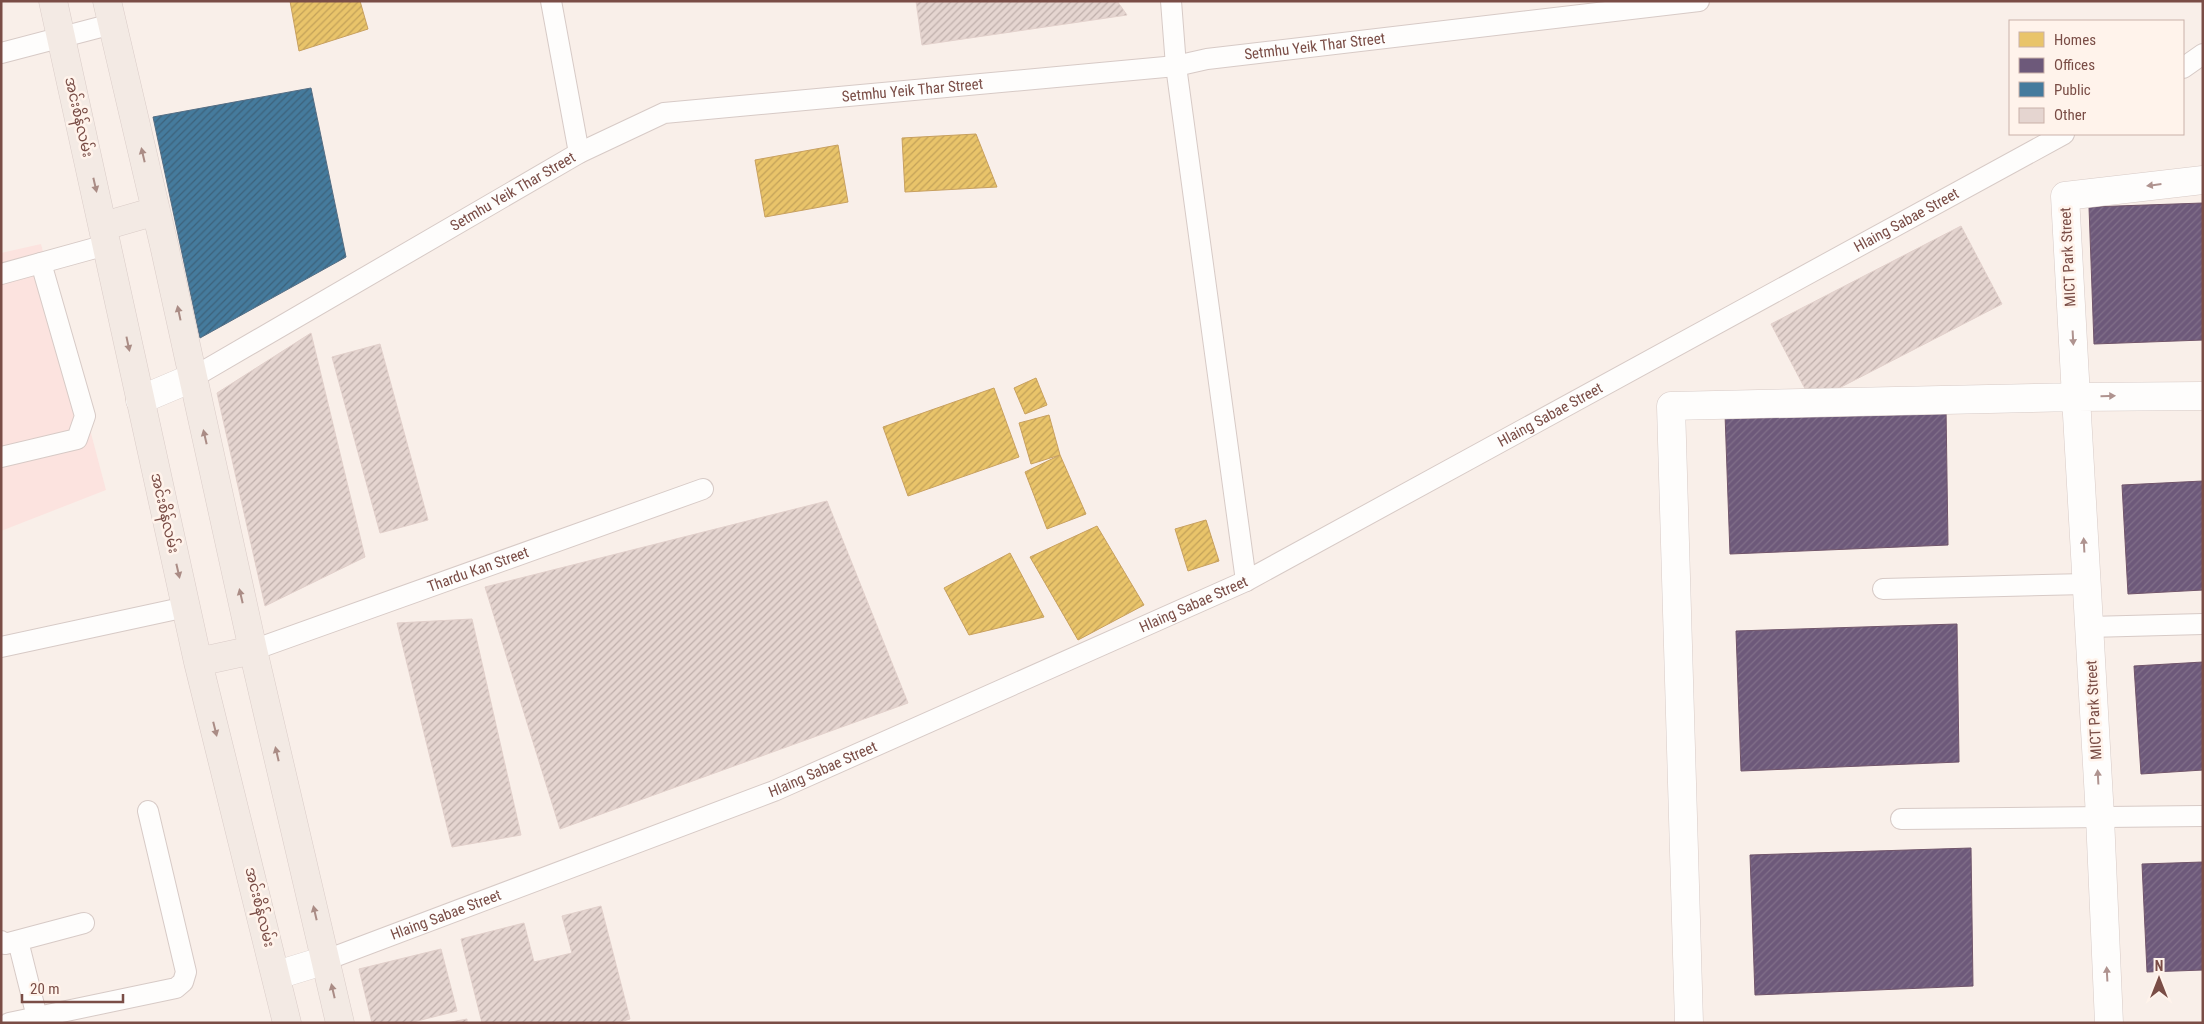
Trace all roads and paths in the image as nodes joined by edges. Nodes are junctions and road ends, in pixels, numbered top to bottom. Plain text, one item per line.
1 (53, 1) edge
2 (551, 1) edge
3 (1171, 1) edge
4 (1699, 1) edge
5 (110, 13) edge
6 (62, 38) junction
7 (1, 53) edge
8 (2203, 54) edge
9 (1176, 66) junction
10 (2184, 67) edge
11 (2062, 135) edge
12 (579, 153) junction
13 (2203, 180) edge
14 (156, 210) junction
15 (105, 236) junction
16 (41, 263) junction
17 (1, 274) edge
18 (192, 378) junction
19 (2203, 396) edge
20 (2076, 397) junction
21 (140, 400) junction
22 (1, 457) edge
23 (703, 489) dead end
24 (1246, 581) junction
25 (2086, 584) junction
26 (1883, 589) dead end
27 (186, 607) junction
28 (2203, 624) edge
29 (2090, 627) junction
30 (1, 647) edge
31 (253, 650) junction
32 (198, 662) junction
33 (148, 811) dead end
34 (2203, 816) edge
35 (2100, 817) junction
36 (1901, 819) dead end
37 (84, 923) dead end
38 (10, 941) edge
39 (326, 960) junction
40 (276, 975) junction
41 (37, 1017) junction
42 (9, 1023) edge
43 (287, 1023) edge
44 (340, 1023) edge
45 (1689, 1023) edge
46 (2109, 1023) edge

1 - 6 main road, အင်းစိန်လမ်း
2 - 12 lane
3 - 9 lane
4 - 9 lane, Setmhu Yeik Thar Street
5 - 6 lane
14 -> 5 main road
6 - 7 lane
6 -> 15 main road, အင်းစိန်လမ်း
8 - 10 lane
9 - 12 lane, Setmhu Yeik Thar Street
9 - 24 lane
11 - 24 lane, Hlaing Sabae Street
12 - 18 lane, Setmhu Yeik Thar Street
13 -> 20 street, MICT Park Street
14 - 15 main road
18 -> 14 main road
15 - 16 lane
15 -> 21 main road, အင်းစိန်လမ်း
16 - 17 lane
16 - 22 lane
18 - 21 street
31 -> 18 main road
20 -> 19 street
25 -> 20 street, MICT Park Street
20 - 45 street
21 -> 27 main road, အင်းစိန်လမ်း
23 - 31 lane, Thardu Kan Street
24 - 39 lane, Hlaing Sabae Street
25 - 26 lane
25 - 29 street, MICT Park Street
27 - 30 lane
27 - 32 main road, အင်းစိန်လမ်း
28 - 29 lane
35 -> 29 street, MICT Park Street
31 - 32 main road
39 -> 31 main road
32 -> 40 main road, အင်းစိန်လမ်း
33 - 41 lane
34 - 35 lane
35 - 36 lane
46 -> 35 street, MICT Park Street
37 - 38 lane
38 - 41 lane
39 - 40 street, Hlaing Sabae Street
44 -> 39 main road
40 - 43 main road, အင်းစိန်လမ်း
41 - 42 lane

